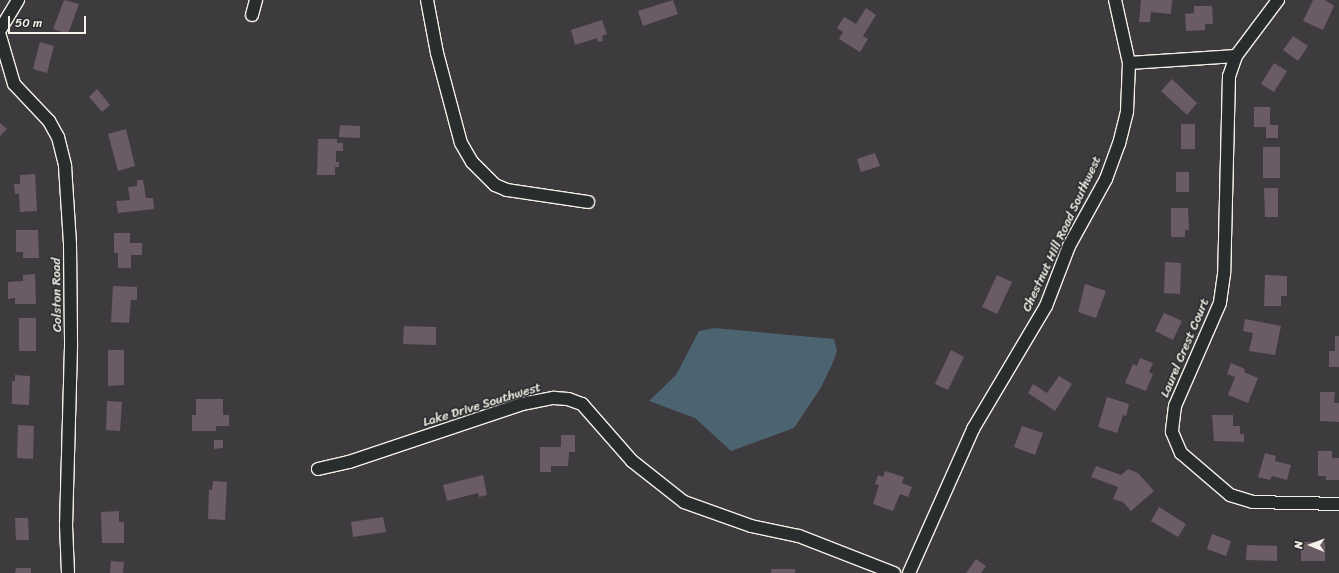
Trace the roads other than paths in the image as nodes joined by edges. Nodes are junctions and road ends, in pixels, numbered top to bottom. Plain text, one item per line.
1 (18, 0) edge
2 (256, 0) edge
3 (428, 0) edge
4 (1115, 0) edge
5 (1278, 0) edge
6 (252, 15) dead end
7 (0, 30) edge
8 (0, 36) edge
9 (1236, 56) junction
10 (1129, 63) junction
11 (588, 202) dead end
12 (318, 469) dead end
13 (1339, 504) edge
14 (68, 573) edge
15 (894, 573) edge
16 (909, 573) edge

1 - 7 street
2 - 6 street
3 - 11 street
4 - 10 street, Chestnut Hill Road Southwest
5 - 9 street, Laurel Crest Court
8 - 14 street, Colston Road
9 - 10 street
9 - 13 street, Laurel Crest Court
10 - 16 street, Chestnut Hill Road Southwest
12 - 15 street, Lake Drive Southwest

